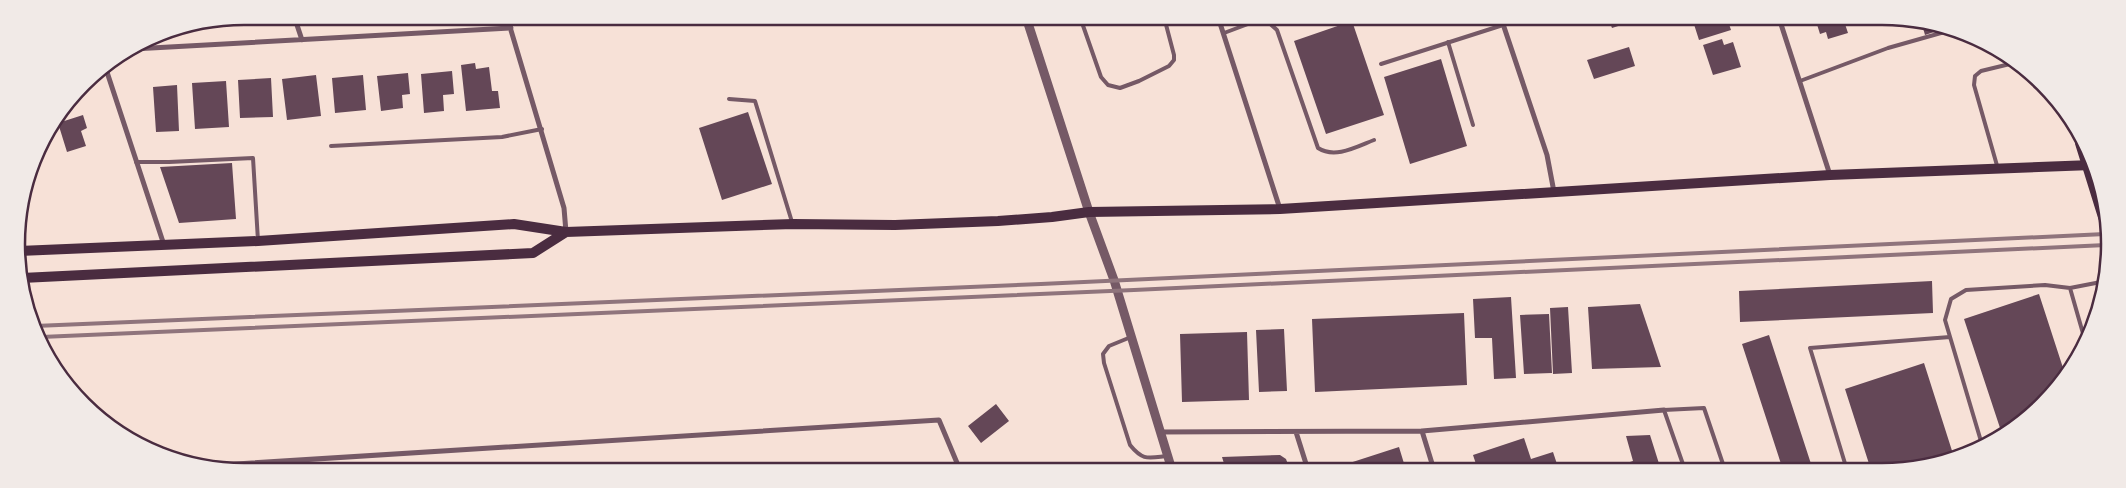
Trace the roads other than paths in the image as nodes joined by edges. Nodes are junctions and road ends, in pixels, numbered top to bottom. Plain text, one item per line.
1 (297, 25) edge
2 (510, 25) edge
3 (1029, 25) edge
4 (1083, 25) edge
5 (1166, 25) edge
6 (1221, 25) edge
7 (1245, 25) edge
8 (1271, 25) edge
9 (1504, 25) joint
10 (1781, 25) edge
11 (511, 28) junction
12 (1224, 33) junction
13 (1941, 33) edge
14 (302, 40) junction
15 (1448, 42) junction
16 (149, 47) edge
17 (1381, 64) dead end
18 (2007, 64) edge
19 (107, 73) edge
20 (1800, 81) junction
21 (729, 99) dead end
22 (1474, 125) dead end
23 (542, 129) junction
24 (1374, 140) dead end
25 (332, 146) dead end
26 (136, 162) junction
27 (2086, 165) edge
28 (1998, 169) junction
29 (1830, 175) junction
30 (1554, 192) junction
31 (1280, 209) junction
32 (1089, 212) junction
33 (792, 224) junction
34 (566, 232) junction
35 (258, 241) junction
36 (164, 245) junction
37 (25, 251) edge
38 (28, 278) edge
39 (2098, 283) edge
40 (2070, 288) junction
41 (2082, 331) edge
42 (1131, 337) junction
43 (1950, 337) junction
44 (1664, 410) junction
45 (1422, 431) junction
46 (1160, 432) junction
47 (1296, 432) junction
48 (1980, 439) edge
49 (1167, 456) junction
50 (252, 463) edge
51 (957, 463) edge
52 (1170, 463) edge
53 (1306, 463) edge
54 (1432, 463) edge
55 (1683, 463) edge
56 (1723, 463) edge
57 (1845, 463) edge

1 - 14 street
2 - 11 street
3 - 32 street
4 - 5 lane
6 - 12 street
7 - 12 lane
8 - 24 lane
9 - 15 lane
9 - 30 street
10 - 20 street
11 - 14 street
11 - 23 street
12 - 31 street
13 - 20 lane
14 - 16 street
15 - 17 lane
15 - 22 lane
18 - 28 lane
19 - 26 street
20 - 29 street
21 - 33 lane
23 - 25 lane
23 - 34 street
26 - 35 lane
26 - 36 street
27 - 28 main road
28 - 29 main road
29 - 30 main road
30 - 31 main road
31 - 32 main road
32 - 33 main road
32 - 42 street
33 - 34 main road
34 - 35 main road
34 - 38 main road
35 - 36 main road
36 - 37 main road
39 - 40 lane
40 - 41 lane
40 - 43 lane
42 - 46 street
42 - 49 lane
43 - 48 lane
43 - 57 lane
44 - 45 street
44 - 55 lane
44 - 56 lane
45 - 47 street
45 - 54 street
46 - 47 street
46 - 49 street
47 - 53 street
49 - 52 street
50 - 51 street

